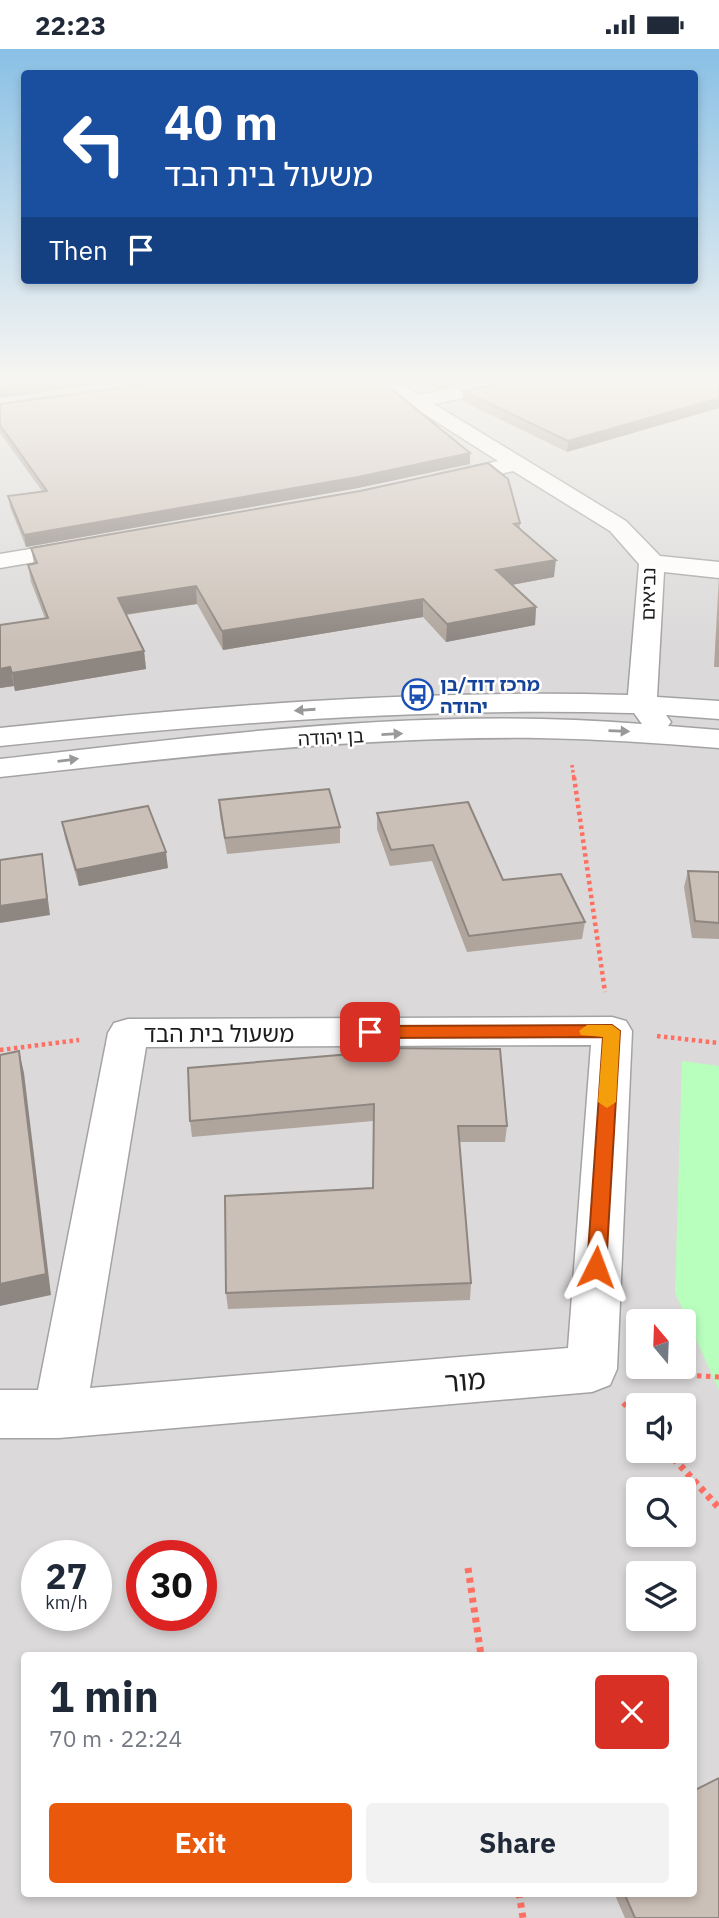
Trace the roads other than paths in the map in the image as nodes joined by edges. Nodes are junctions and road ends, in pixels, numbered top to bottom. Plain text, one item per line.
1 (492, 469) edge
2 (530, 469) edge
3 (426, 484) edge
4 (106, 543) edge
5 (0, 561) edge
6 (652, 563) junction
7 (719, 570) edge
8 (642, 703) junction
9 (719, 710) edge
10 (663, 733) junction
11 (0, 737) edge
12 (719, 739) edge
13 (0, 768) edge
14 (612, 1031) joint
15 (59, 1413) junction
16 (0, 1414) edge

1 - 3 street
2 - 6 street, נביאים
4 - 5 street
6 - 7 street
6 - 8 street, נביאים
8 - 9 street, בן יהודה
8 - 10 street
8 -> 11 street, בן יהודה
10 - 12 street, בן יהודה
13 -> 10 street, בן יהודה
14 - 15 street, משעול בית הבד
14 - 15 street, מור
15 - 16 street, מור

